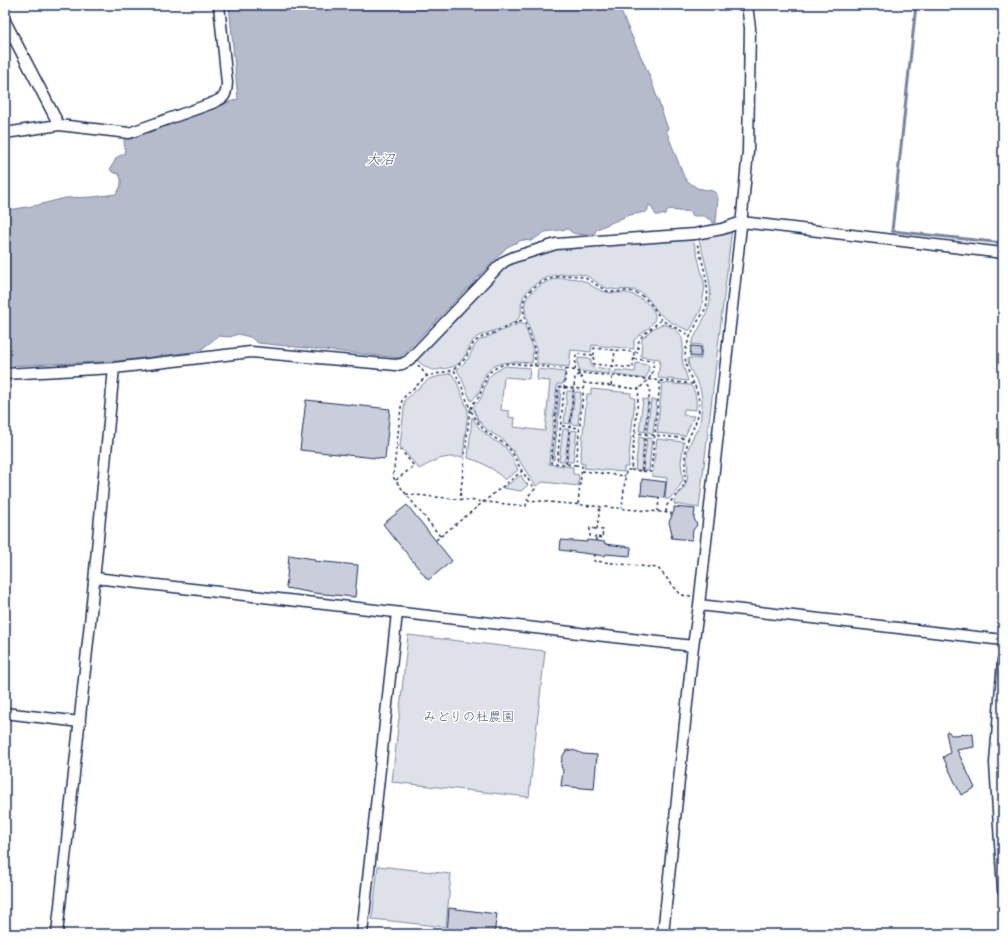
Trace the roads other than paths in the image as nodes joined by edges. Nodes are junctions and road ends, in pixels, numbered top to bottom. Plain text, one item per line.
1 (219, 5) edge
2 (747, 5) edge
3 (5, 21) edge
4 (59, 125) junction
5 (5, 133) edge
6 (742, 222) junction
7 (1003, 253) edge
8 (114, 368) junction
9 (5, 374) edge
10 (95, 578) junction
11 (700, 601) junction
12 (398, 613) junction
13 (1003, 640) edge
14 (693, 646) junction
15 (1003, 660) edge
16 (5, 713) edge
17 (80, 722) junction
18 (1003, 890) edge
19 (57, 934) edge
20 (362, 934) edge
21 (663, 934) edge

1 - 4 street
2 - 6 street
3 - 4 street
4 - 5 street
6 - 7 street
6 - 8 street
6 - 11 street
8 - 9 street
8 - 10 street
10 - 12 street
10 - 17 street
11 - 13 street
11 - 14 street
12 - 14 street
12 - 20 street
14 - 21 street
15 - 18 street
16 - 17 street
17 - 19 street

